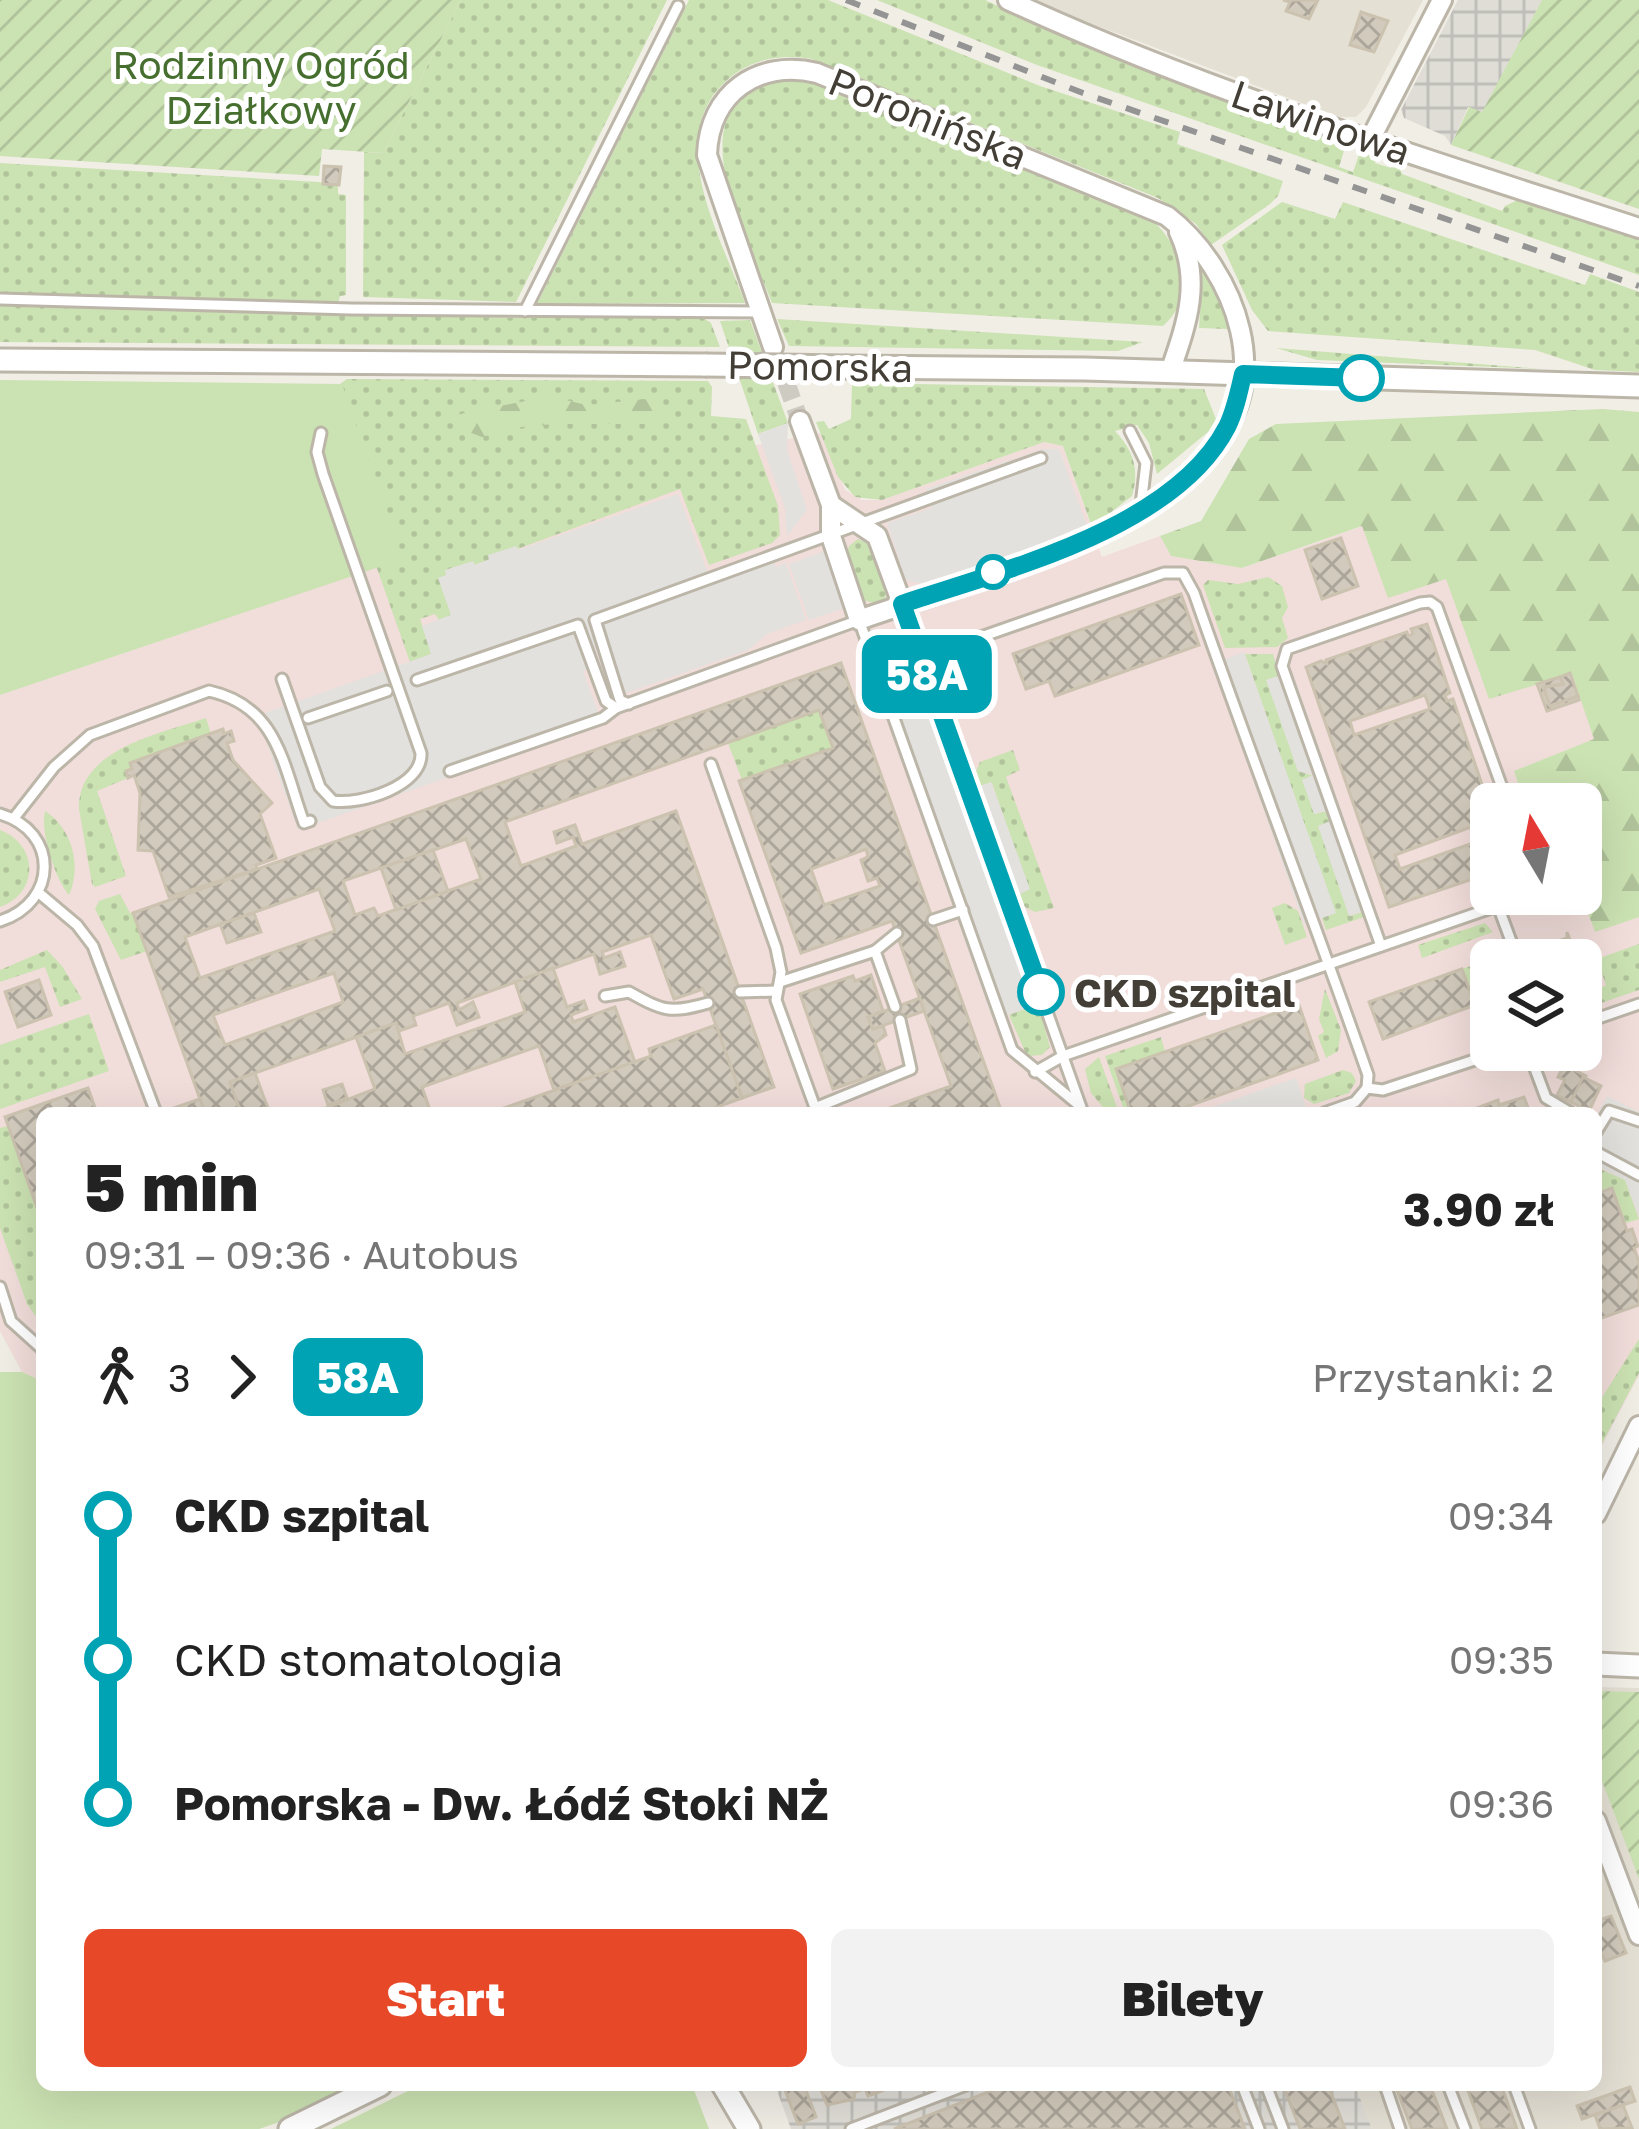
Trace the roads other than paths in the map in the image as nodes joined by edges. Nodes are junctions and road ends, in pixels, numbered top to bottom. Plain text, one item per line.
1 (1008, 0) edge
2 (1442, 0) edge
3 (678, 6) dead end
4 (1370, 140) junction
5 (1175, 222) junction
6 (1639, 228) edge
7 (0, 299) edge
8 (525, 311) junction
9 (761, 312) junction
10 (773, 347) tunnel mouth
11 (0, 360) edge
12 (1169, 372) junction
13 (1243, 374) junction
14 (1639, 386) edge
15 (800, 421) tunnel mouth
16 (1130, 431) dead end
17 (321, 433) dead end
18 (1041, 458) dead end
19 (831, 505) junction
20 (1137, 513) junction
21 (862, 522) junction
22 (831, 536) junction
23 (902, 604) junction
24 (859, 620) junction
25 (921, 658) junction
26 (282, 679) dead end
27 (417, 680) dead end
28 (387, 691) dead end
29 (629, 704) junction
30 (616, 708) junction
31 (311, 717) dead end
32 (711, 764) dead end
33 (450, 771) dead end
34 (1500, 783) edge
35 (0, 814) edge
36 (14, 818) junction
37 (310, 821) dead end
38 (39, 892) junction
39 (963, 910) junction
40 (1472, 915) edge
41 (933, 920) dead end
42 (0, 921) edge
43 (897, 933) dead end
44 (1381, 946) junction
45 (875, 951) junction
46 (1330, 964) junction
47 (778, 987) junction
48 (740, 992) dead end
49 (605, 996) dead end
50 (708, 1003) dead end
51 (1639, 1004) edge
52 (896, 1007) dead end
53 (1602, 1017) edge
54 (900, 1019) dead end
55 (1063, 1055) junction
56 (1470, 1061) edge
57 (1536, 1071) edge
58 (1035, 1072) junction
59 (1366, 1088) junction
60 (153, 1107) edge
61 (815, 1107) edge
62 (824, 1107) edge
63 (1077, 1107) edge
64 (1080, 1107) edge
65 (1341, 1107) edge
66 (1560, 1107) edge
67 (1639, 1121) edge
68 (1602, 1123) edge
69 (1602, 1155) edge
70 (1639, 1175) edge
71 (0, 1287) edge
72 (36, 1344) edge
73 (1639, 1426) edge
74 (1602, 1502) edge
75 (1602, 1664) edge
76 (1639, 1666) edge
77 (1602, 1837) edge
78 (1639, 1935) edge
79 (368, 2091) edge
80 (727, 2091) edge
81 (741, 2091) edge
82 (950, 2091) edge
83 (1244, 2091) edge
84 (1268, 2091) edge
85 (1387, 2091) edge
86 (1450, 2091) edge
87 (1516, 2091) edge
88 (290, 2129) edge
89 (750, 2129) edge
90 (851, 2129) edge
91 (1259, 2129) edge
92 (1283, 2129) edge
93 (1400, 2129) edge
94 (1465, 2129) edge
95 (1531, 2129) edge

1 - 4 street, Lawinowa
2 - 4 street
3 - 8 lane
4 - 6 street, Lawinowa
5 - 9 street, Poronińska
5 - 12 street
5 - 13 street, Poronińska
7 - 8 lane
8 - 9 lane
9 - 10 street, Poronińska
11 - 12 street, Pomorska, bridge
12 - 13 street, Pomorska
13 - 14 street, Pomorska
13 - 20 street, Poronińska
15 - 19 street
16 - 20 lane
17 - 26 lane
18 - 21 lane
19 - 21 street
19 - 22 street
20 - 23 street, Poronińska
21 - 22 lane
21 - 23 street
22 - 24 street
22 - 29 lane
23 - 24 street, Poronińska
23 - 25 lane
24 - 29 lane
24 - 39 lane
25 - 46 lane
25 - 55 lane
27 - 30 lane
28 - 31 lane
29 - 30 lane
30 - 33 lane
32 - 47 lane
34 - 44 lane
35 - 36 lane
36 - 37 lane
36 - 38 lane
38 - 42 lane
38 - 60 lane
39 - 41 lane
39 - 58 lane
40 - 44 lane
43 - 45 lane
44 - 46 lane
45 - 47 lane
45 - 52 lane
46 - 55 lane
46 - 59 lane
47 - 48 lane
47 - 61 lane
49 - 50 lane
51 - 53 lane
54 - 62 lane
55 - 58 lane
55 - 64 lane
56 - 59 lane
57 - 66 lane
58 - 63 lane
59 - 65 lane
67 - 68 lane
69 - 70 lane
71 - 72 lane
73 - 74 street
75 - 76 street
77 - 78 street
79 - 88 street
80 - 89 street
81 - 89 street
82 - 90 lane
83 - 91 lane
84 - 92 lane
85 - 93 lane
86 - 94 lane
87 - 95 lane

